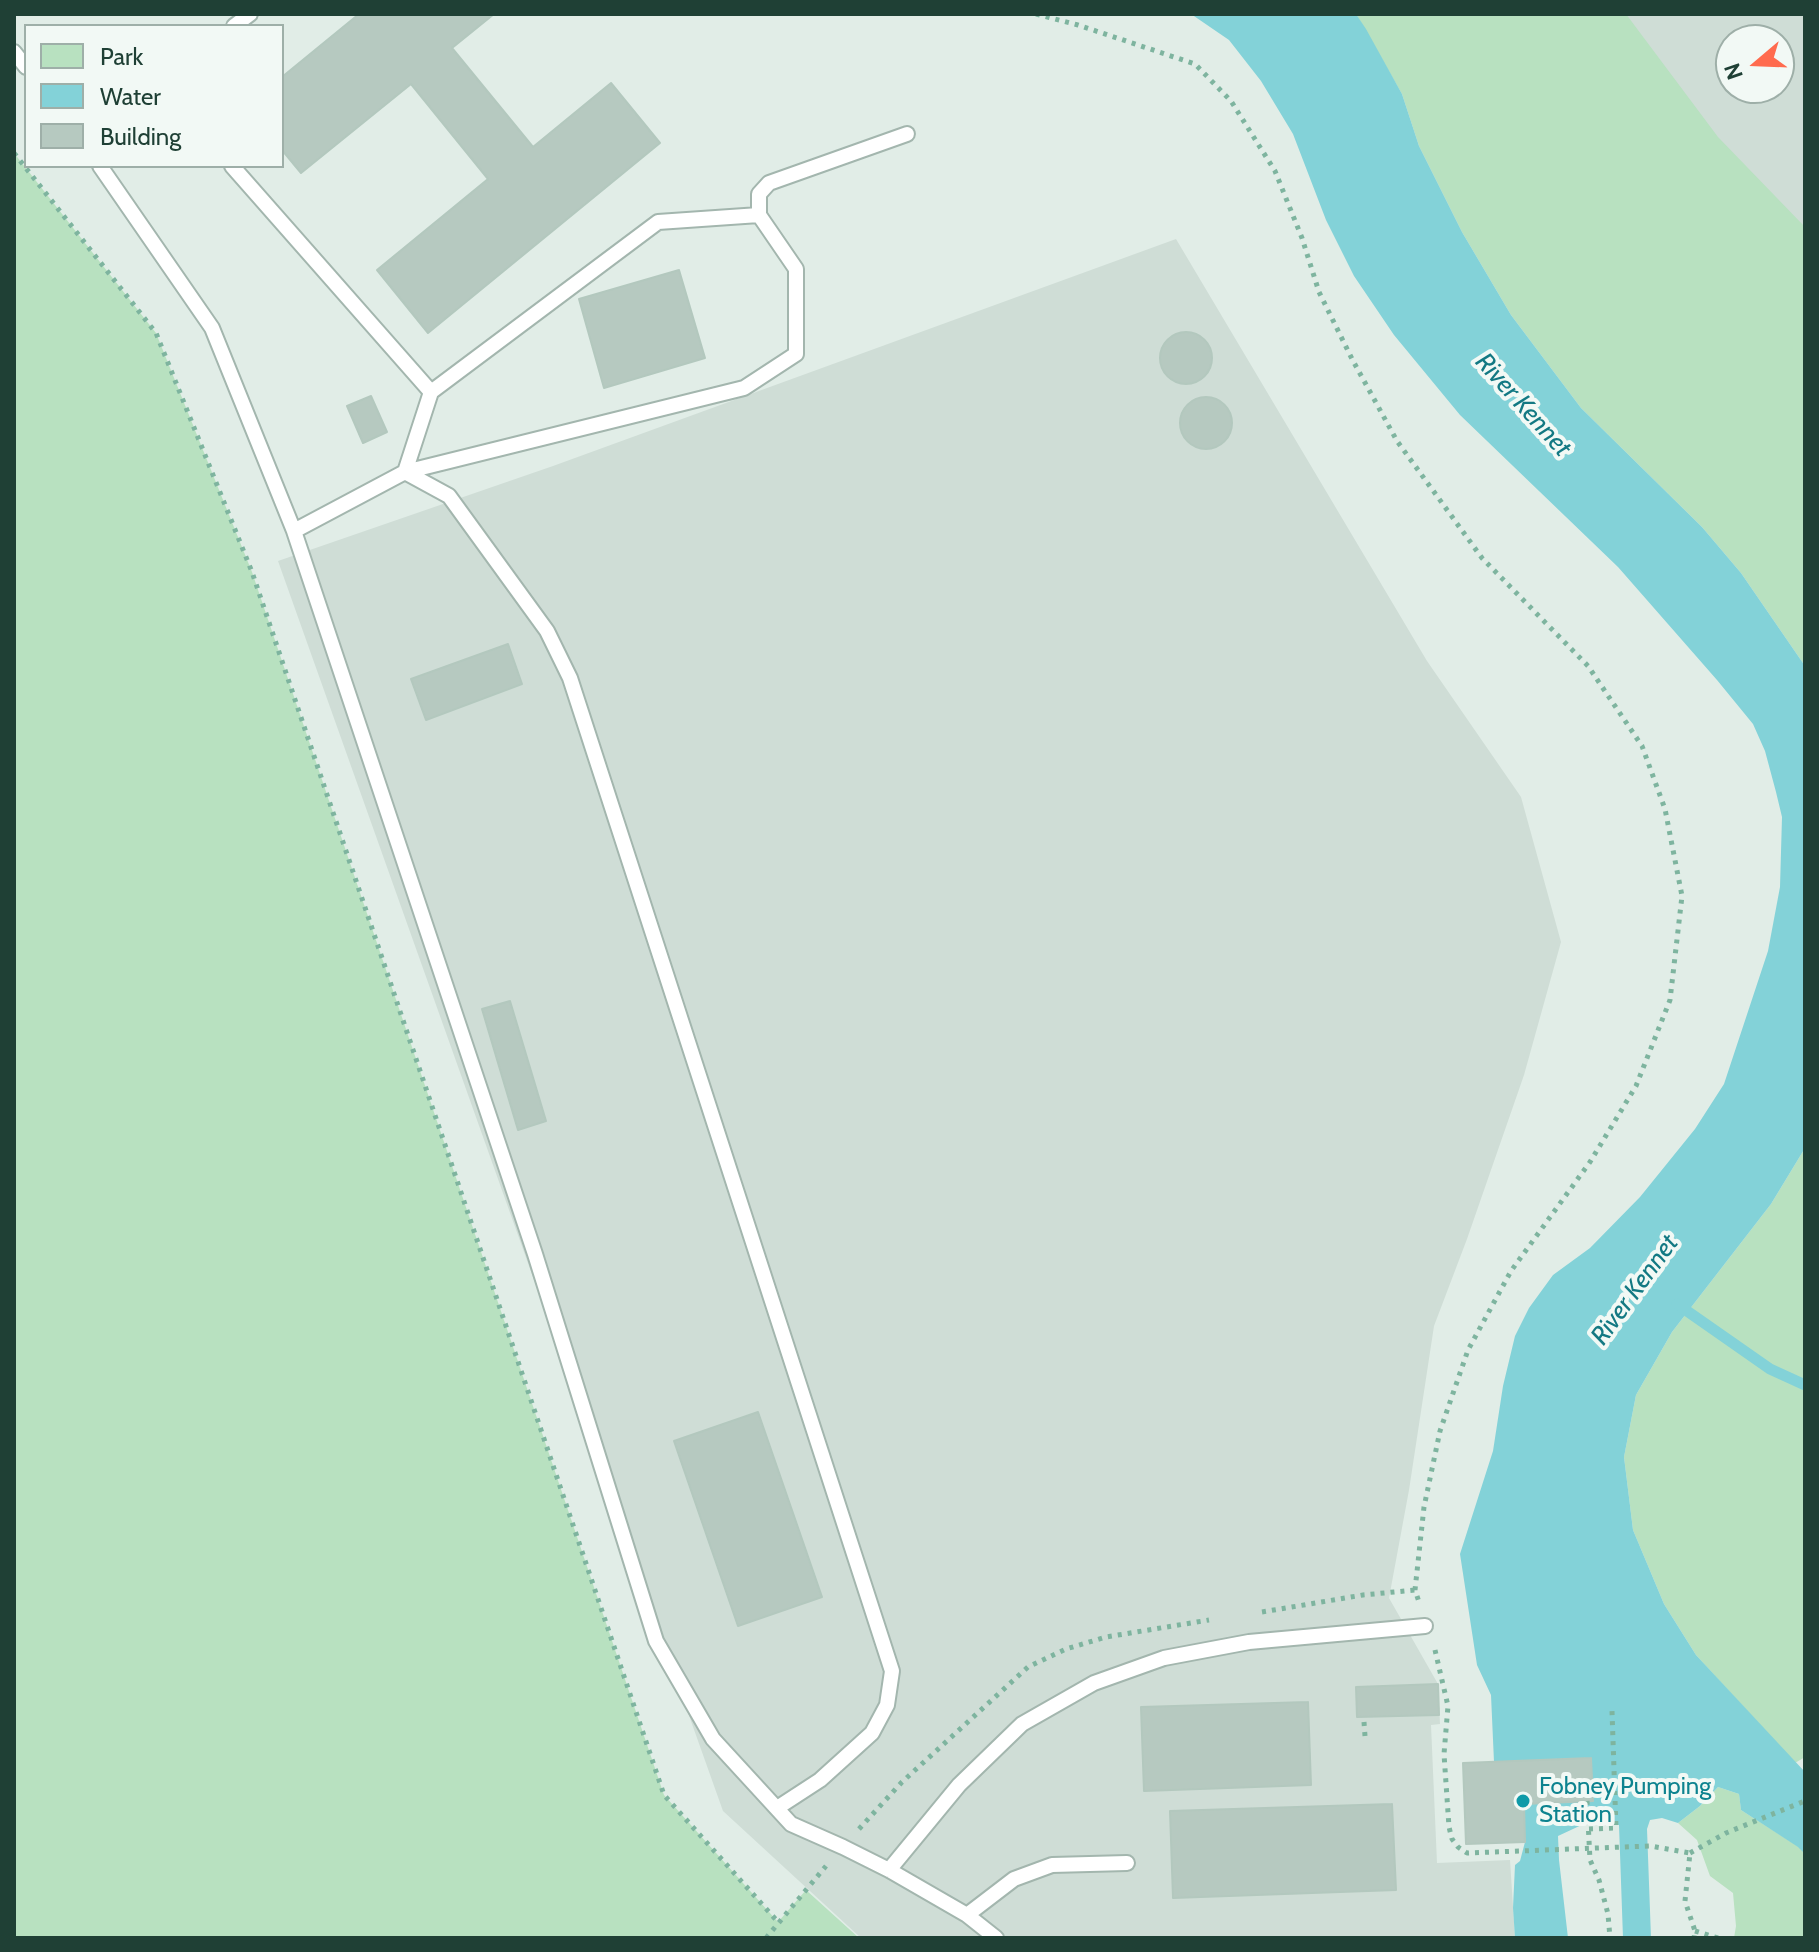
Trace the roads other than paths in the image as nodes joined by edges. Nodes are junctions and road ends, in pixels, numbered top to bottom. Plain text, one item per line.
1 (907, 134) dead end
2 (101, 168) edge
3 (234, 168) edge
4 (759, 215) junction
5 (431, 392) junction
6 (405, 472) junction
7 (294, 531) junction
8 (1425, 1626) road end
9 (777, 1808) junction
10 (1127, 1863) dead end
11 (889, 1870) junction
12 (967, 1915) junction
13 (996, 1938) edge

1 - 4 lane
2 - 7 lane
3 - 5 lane
4 - 5 lane
4 - 6 lane
5 - 6 lane
6 - 7 lane
6 - 9 lane
7 - 9 lane
8 - 11 lane
9 - 11 lane
10 - 12 lane
11 - 12 lane
12 - 13 lane

